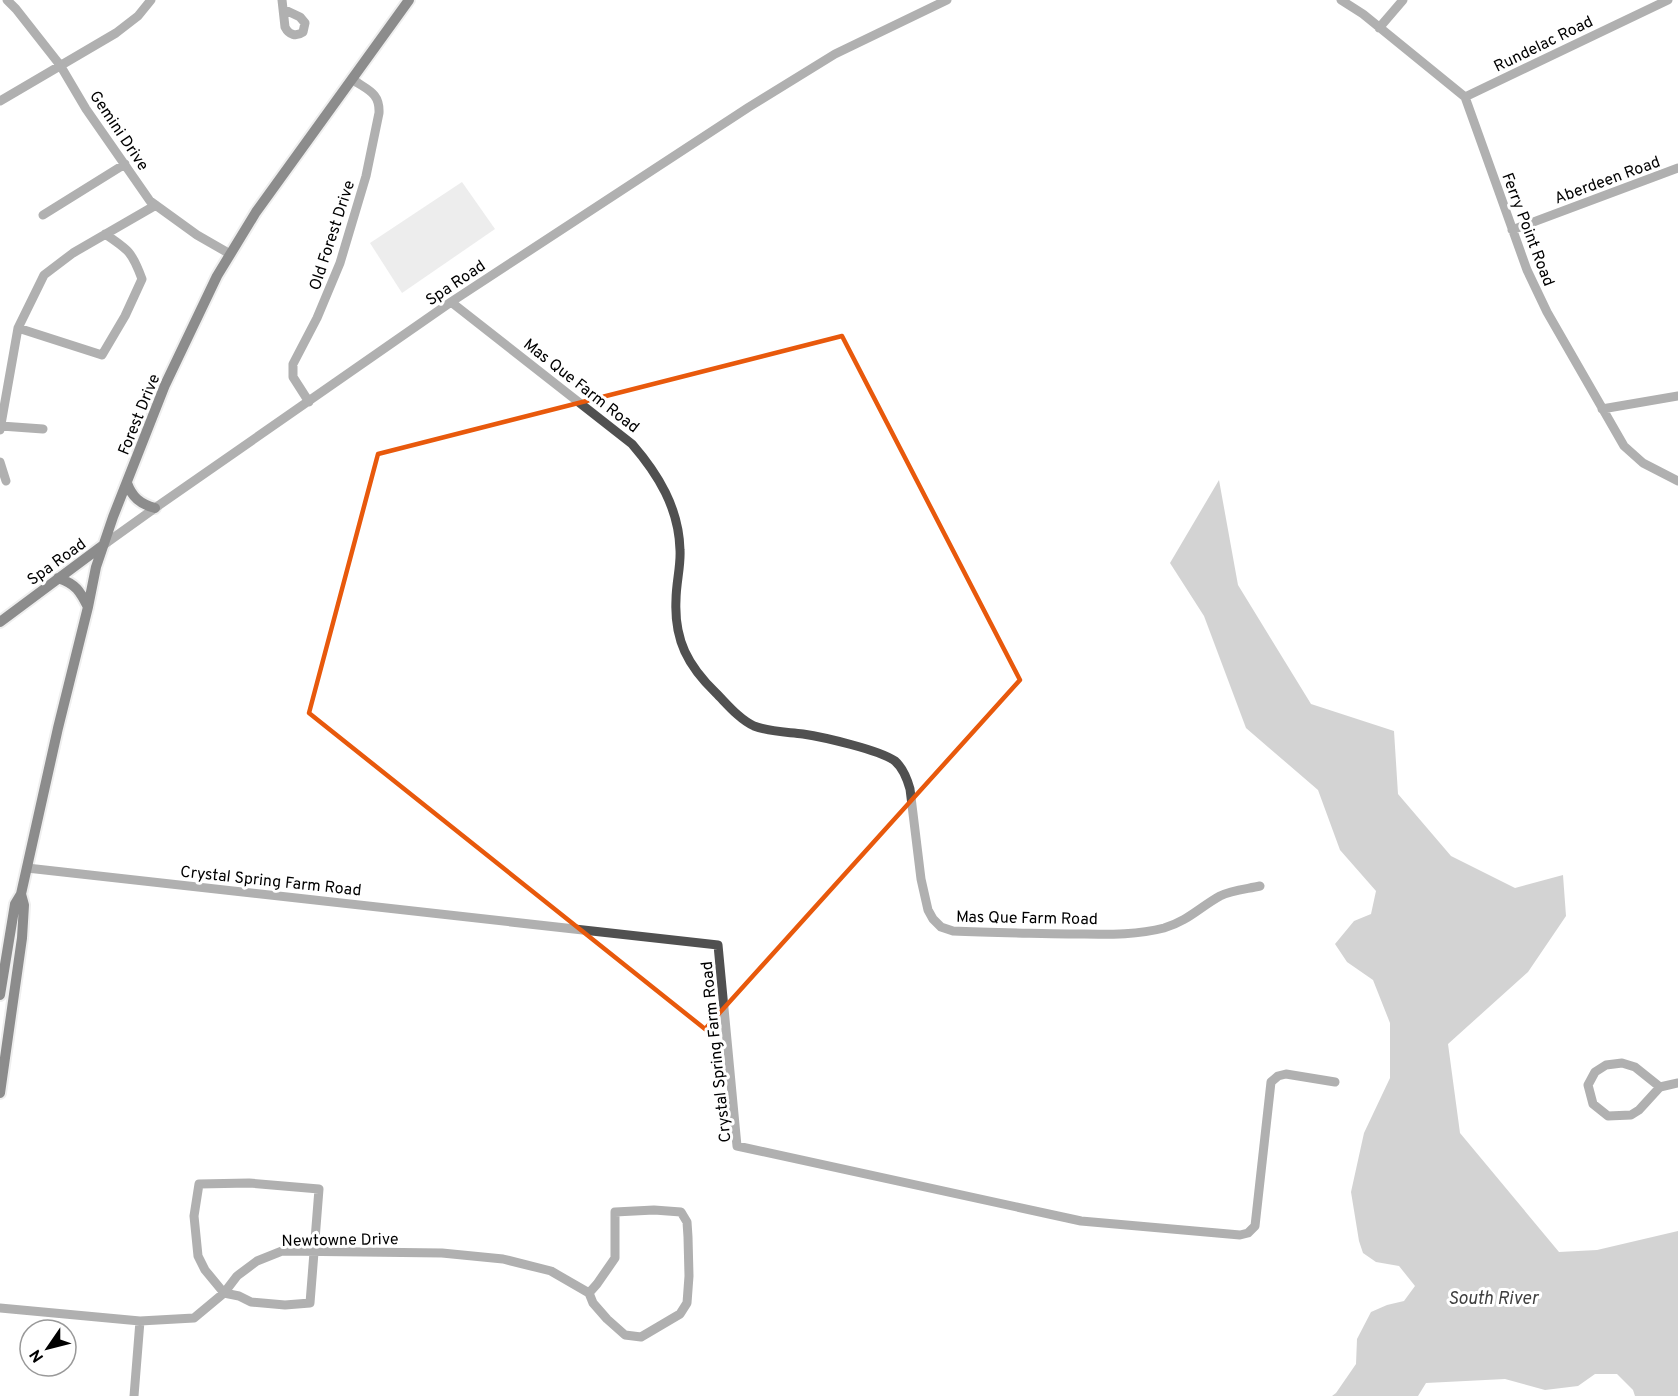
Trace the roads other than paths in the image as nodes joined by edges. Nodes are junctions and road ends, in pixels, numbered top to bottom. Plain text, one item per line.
1 (7, 0) edge
2 (151, 0) edge
3 (409, 0) edge
4 (947, 0) edge
5 (1341, 0) edge
6 (1403, 0) edge
7 (1668, 0) edge
8 (1379, 28) junction
9 (60, 65) junction
10 (352, 79) junction
11 (1465, 97) junction
12 (0, 101) edge
13 (124, 164) junction
14 (1678, 168) edge
15 (156, 205) junction
16 (43, 215) dead end
17 (1512, 230) junction
18 (105, 234) junction
19 (230, 254) junction
20 (451, 302) junction
21 (18, 328) junction
22 (1678, 396) edge
23 (309, 402) junction
24 (1602, 409) junction
25 (0, 428) edge
26 (43, 429) dead end
27 (0, 462) edge
28 (6, 481) dead end
29 (1678, 481) edge
30 (127, 483) junction
31 (155, 508) junction
32 (102, 546) junction
33 (58, 578) junction
34 (88, 607) junction
35 (0, 622) edge
36 (27, 868) junction
37 (1260, 886) dead end
38 (21, 894) junction
39 (0, 994) edge
40 (1335, 1082) dead end
41 (1678, 1083) edge
42 (1660, 1087) junction
43 (0, 1093) edge
44 (313, 1252) junction
45 (224, 1293) junction
46 (589, 1293) junction
47 (0, 1308) edge
48 (141, 1321) junction
49 (134, 1396) edge

1 - 9 street, Gemini Drive
2 - 9 street
3 - 10 main road, Forest Drive
4 - 20 street, Spa Road
5 - 8 street
6 - 8 street
7 - 11 street, Rundelac Road
8 - 11 street
9 - 12 street
9 - 13 street, Gemini Drive
10 - 19 main road, Forest Drive
10 - 23 street, Old Forest Drive
11 - 17 street, Ferry Point Road
13 - 15 street, Gemini Drive
13 - 16 street
14 - 17 street, Aberdeen Road
15 - 18 street
15 - 19 street, Gemini Drive
17 - 24 street, Ferry Point Road
18 - 21 street
18 - 21 street
19 - 30 main road, Forest Drive
20 - 23 street, Spa Road
20 - 37 street, Mas Que Farm Road
21 - 25 street
22 - 24 street
23 - 31 street, Spa Road
24 - 29 street, Ferry Point Road
25 - 26 street
27 - 28 street
30 - 31 main road
30 - 32 main road, Forest Drive
31 - 32 street, Spa Road
32 - 33 main road, Spa Road
32 - 34 main road, Forest Drive
33 - 34 main road
33 - 35 main road, Spa Road
34 - 36 main road, Forest Drive
36 - 38 main road, Forest Drive
36 - 40 street, Crystal Spring Farm Road
38 - 39 main road, Forest Drive
38 - 43 main road, Forest Drive
41 - 42 street
42 - 42 street
44 - 45 street, Newtowne Drive
44 - 45 street
44 - 45 street
44 - 46 street, Newtowne Drive
45 - 48 street, Newtowne Drive
46 - 46 street, Newtowne Drive
47 - 48 street, Newtowne Drive
48 - 49 street

